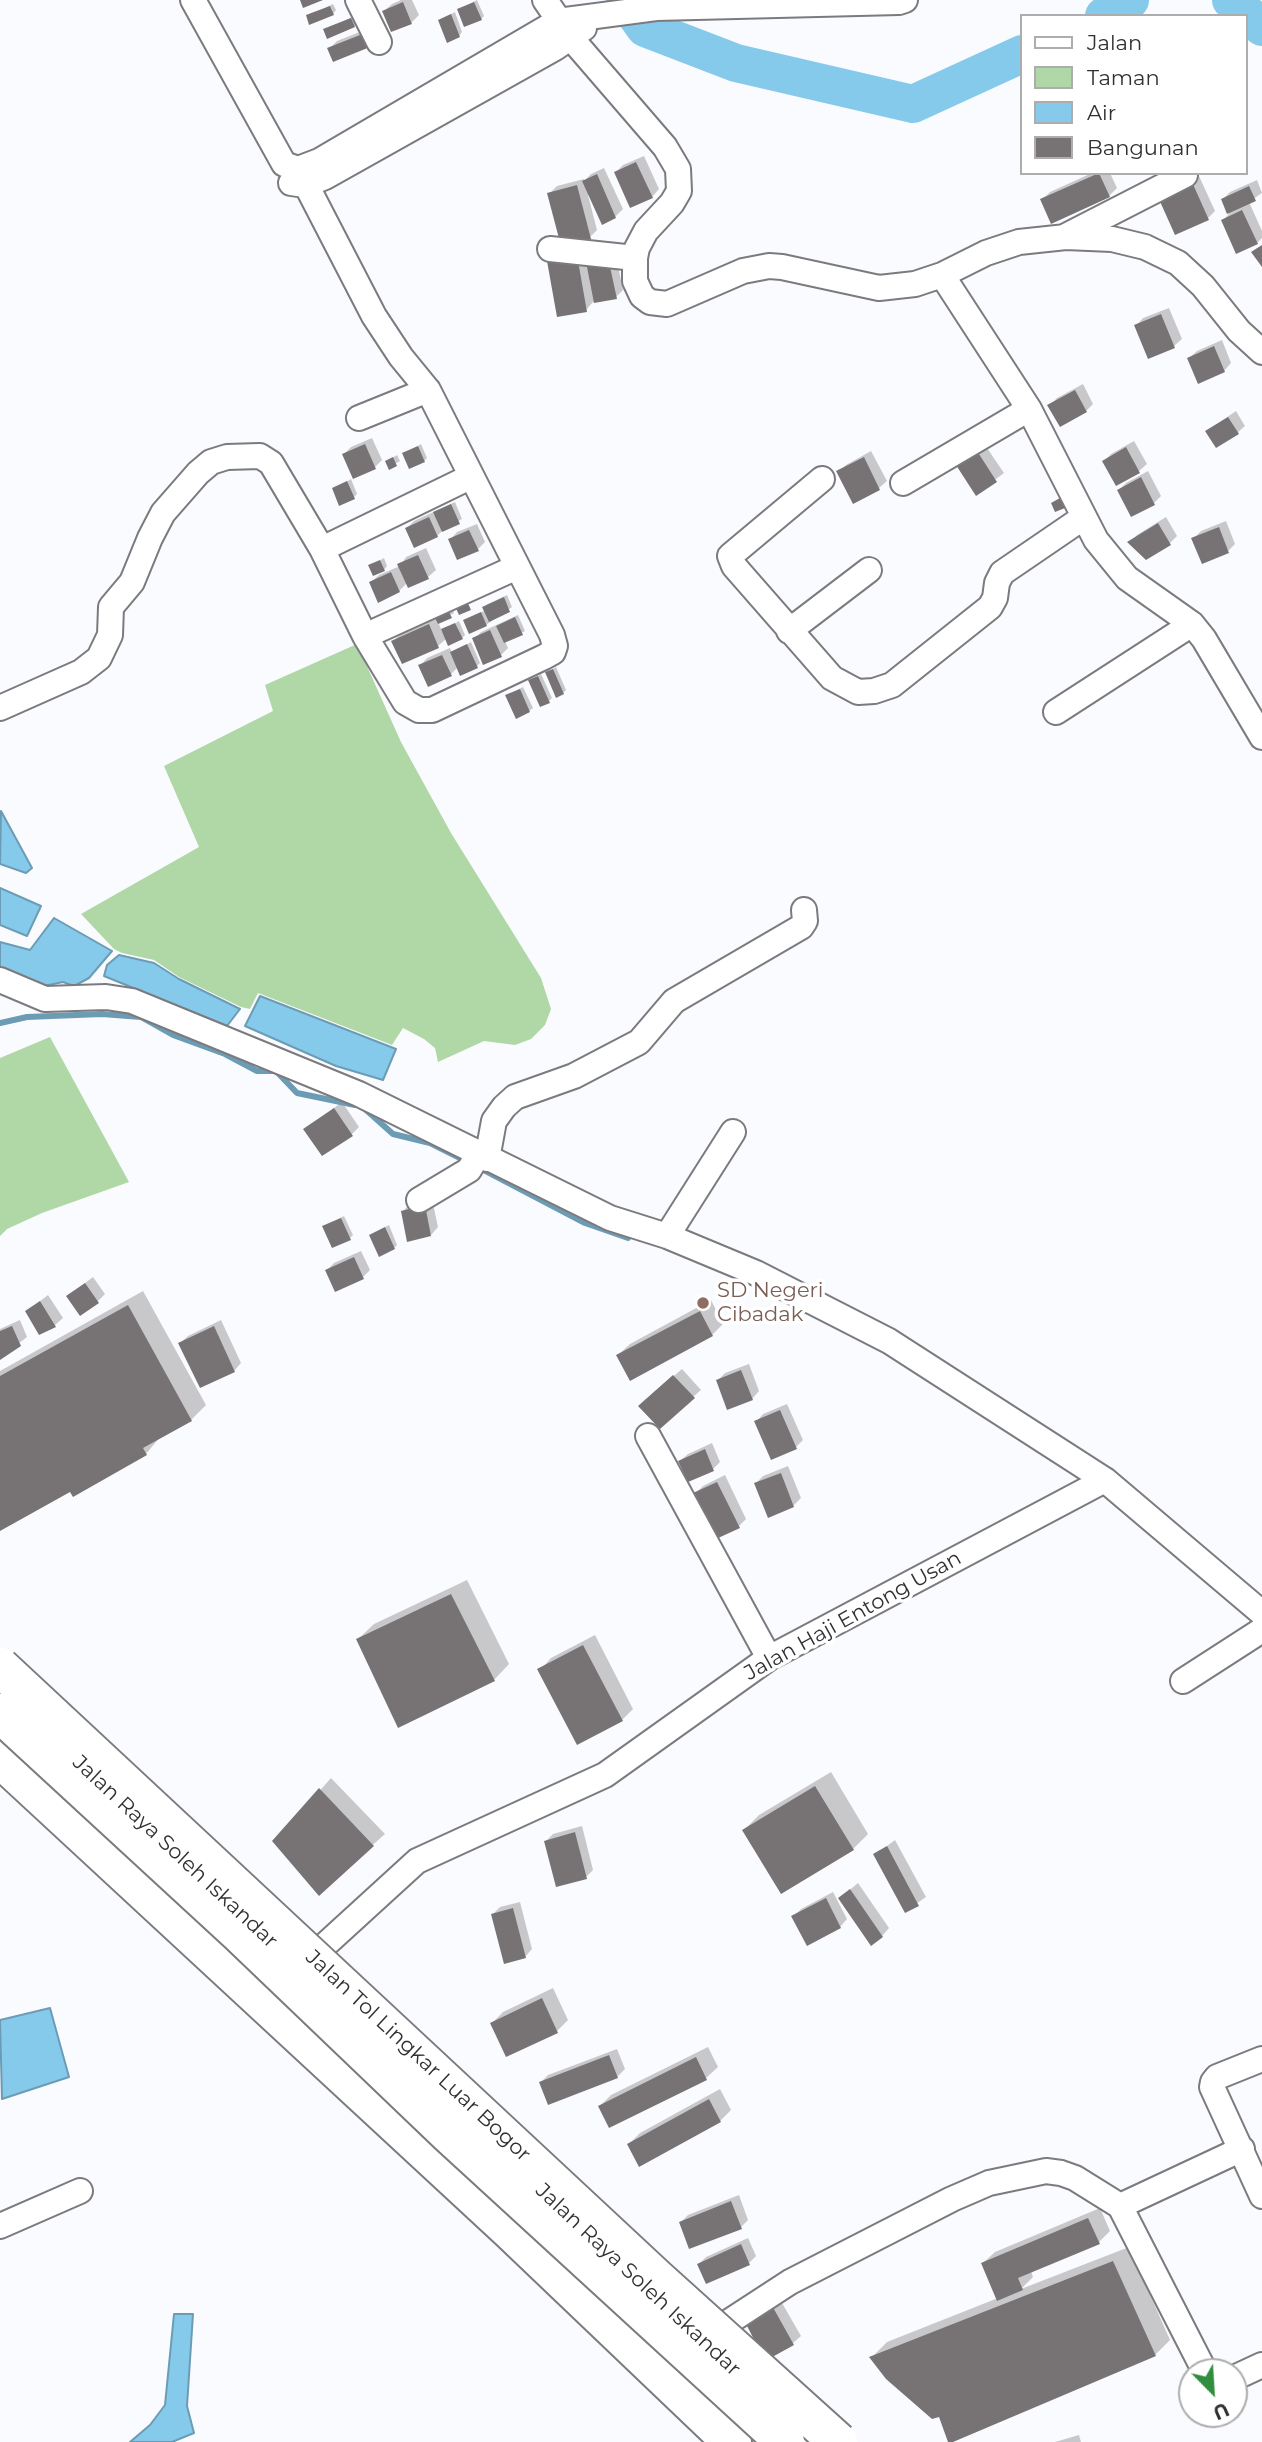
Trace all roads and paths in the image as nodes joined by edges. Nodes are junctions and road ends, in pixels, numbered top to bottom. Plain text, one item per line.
1 (178, 0) edge
2 (193, 0) edge
3 (358, 0) edge
4 (545, 0) edge
5 (891, 1) edge
6 (565, 29) junction
7 (379, 42) dead end
8 (1185, 175) dead end
9 (301, 177) junction
10 (1066, 237) junction
11 (550, 249) dead end
12 (635, 258) junction
13 (942, 275) junction
14 (1262, 352) edge
15 (428, 390) junction
16 (1029, 409) junction
17 (359, 418) dead end
18 (470, 477) junction
19 (822, 480) dead end
20 (903, 483) dead end
21 (1084, 517) junction
22 (322, 549) junction
23 (517, 567) junction
24 (869, 570) dead end
25 (1192, 624) junction
26 (789, 631) junction
27 (365, 636) junction
28 (0, 708) edge
29 (1056, 712) dead end
30 (1262, 737) edge
31 (804, 910) dead end
32 (0, 980) edge
33 (733, 1132) dead end
34 (477, 1161) junction
35 (419, 1200) dead end
36 (667, 1236) junction
37 (648, 1436) dead end
38 (1105, 1480) junction
39 (1262, 1613) edge
40 (1262, 1630) edge
41 (769, 1658) junction
42 (0, 1667) edge
43 (1183, 1681) dead end
44 (0, 1689) edge
45 (0, 1713) edge
46 (0, 1758) edge
47 (300, 1967) junction
48 (1262, 2059) edge
49 (1241, 2150) junction
50 (80, 2191) dead end
51 (1262, 2196) edge
52 (1120, 2206) junction
53 (0, 2226) edge
54 (701, 2340) junction
55 (1198, 2358) edge
56 (732, 2442) edge
57 (785, 2442) edge
58 (813, 2442) edge
59 (838, 2442) edge

1 - 9 street
2 - 9 street
3 - 7 street
4 - 6 street
5 - 6 street
6 - 9 street
6 - 12 street
8 - 10 street
9 - 15 street
10 - 13 street
10 - 14 street
11 - 12 street
12 - 13 street
13 - 16 street
15 - 17 street
15 - 18 street
16 - 20 street
16 - 21 street
18 - 22 street
18 - 23 street
19 - 26 street
21 - 25 street
21 - 26 street
22 - 27 street
22 - 28 street
23 - 27 street
23 - 27 street
24 - 26 street
25 - 29 street
25 - 30 street
31 - 34 street
32 - 34 street
33 - 36 street
34 - 35 street
34 - 36 street
36 - 38 street
37 - 41 street
38 - 39 street
38 - 41 street, Jalan Haji Entong Usan
40 - 43 street
41 - 47 street, Jalan Haji Entong Usan
42 - 59 highway, Jalan Tol Lingkar Luar Bogor, bridge
44 - 47 highway, Jalan Raya Soleh Iskandar
45 - 57 highway, Jalan Tol Lingkar Luar Bogor, bridge
46 - 56 highway
47 - 54 highway, Jalan Raya Soleh Iskandar
48 - 49 street
49 - 51 street
49 - 52 street
50 - 53 street
52 - 54 street
52 - 55 street
54 - 58 highway, Jalan Raya Soleh Iskandar

